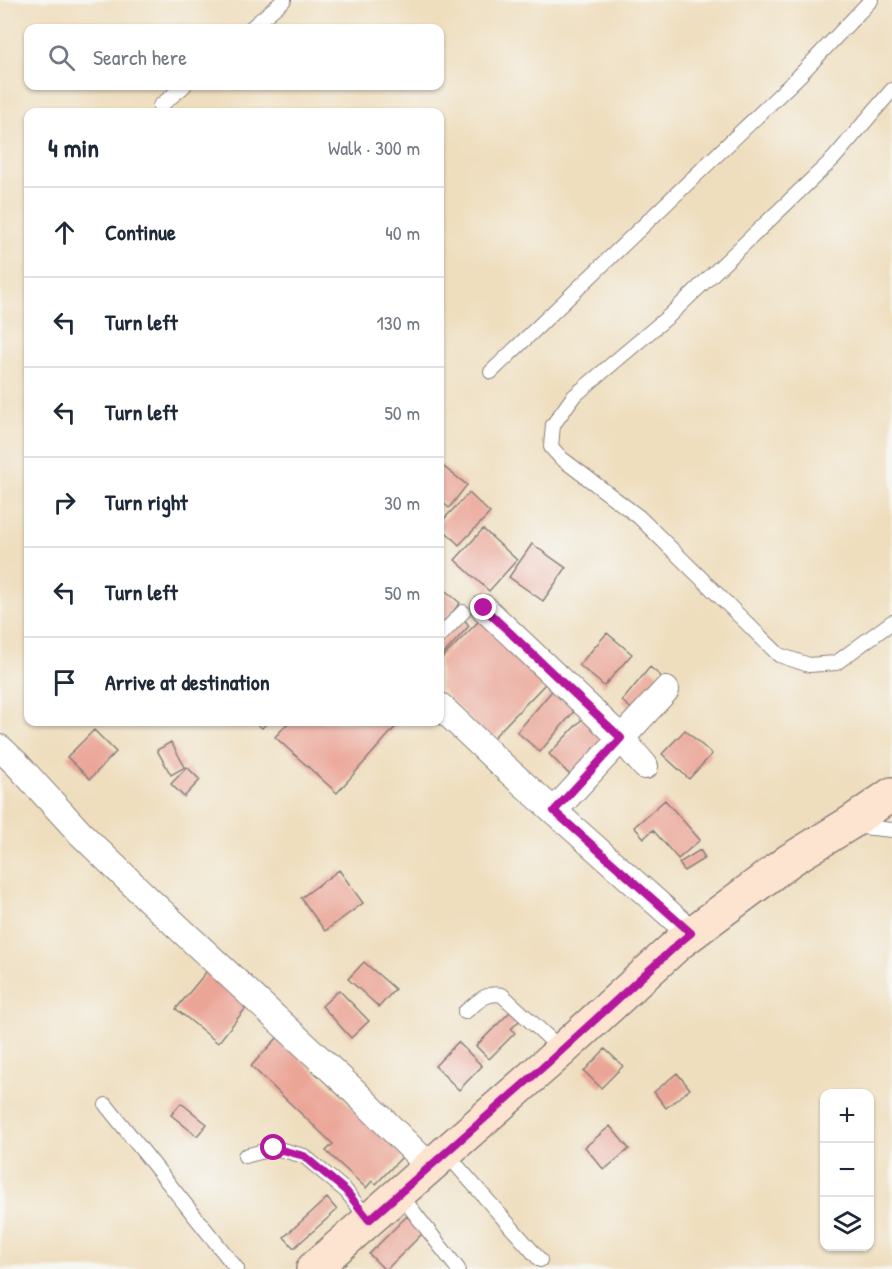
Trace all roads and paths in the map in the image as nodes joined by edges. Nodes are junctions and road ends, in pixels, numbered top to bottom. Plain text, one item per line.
1 (284, 0) edge
2 (871, 0) edge
3 (256, 24) edge
4 (179, 90) edge
5 (891, 93) edge
6 (160, 108) edge
7 (491, 372) dead end
8 (474, 610) joint
9 (892, 622) edge
10 (444, 633) edge
11 (666, 690) dead end
12 (444, 710) edge
13 (621, 738) junction
14 (0, 748) edge
15 (645, 766) dead end
16 (892, 794) edge
17 (554, 811) junction
18 (850, 823) junction
19 (892, 830) edge
20 (691, 933) junction
21 (465, 1012) dead end
22 (562, 1050) junction
23 (106, 1105) dead end
24 (245, 1156) dead end
25 (437, 1159) junction
26 (399, 1192) junction
27 (369, 1220) junction
28 (540, 1260) dead end
29 (317, 1268) edge
30 (237, 1269) edge
31 (458, 1269) edge

1 - 3 lane
2 - 7 lane
4 - 6 lane
5 - 9 lane
8 - 10 lane
8 - 13 street
11 - 13 street
12 - 17 street
13 - 15 street
13 - 17 street
14 - 25 street
16 - 18 main road
17 - 20 street
18 - 19 lane
18 - 20 main road
20 - 22 main road
21 - 22 lane
22 - 25 main road
23 - 30 lane
24 - 27 lane
25 - 26 main road
25 - 28 lane
26 - 27 main road
26 - 31 lane
27 - 29 main road

